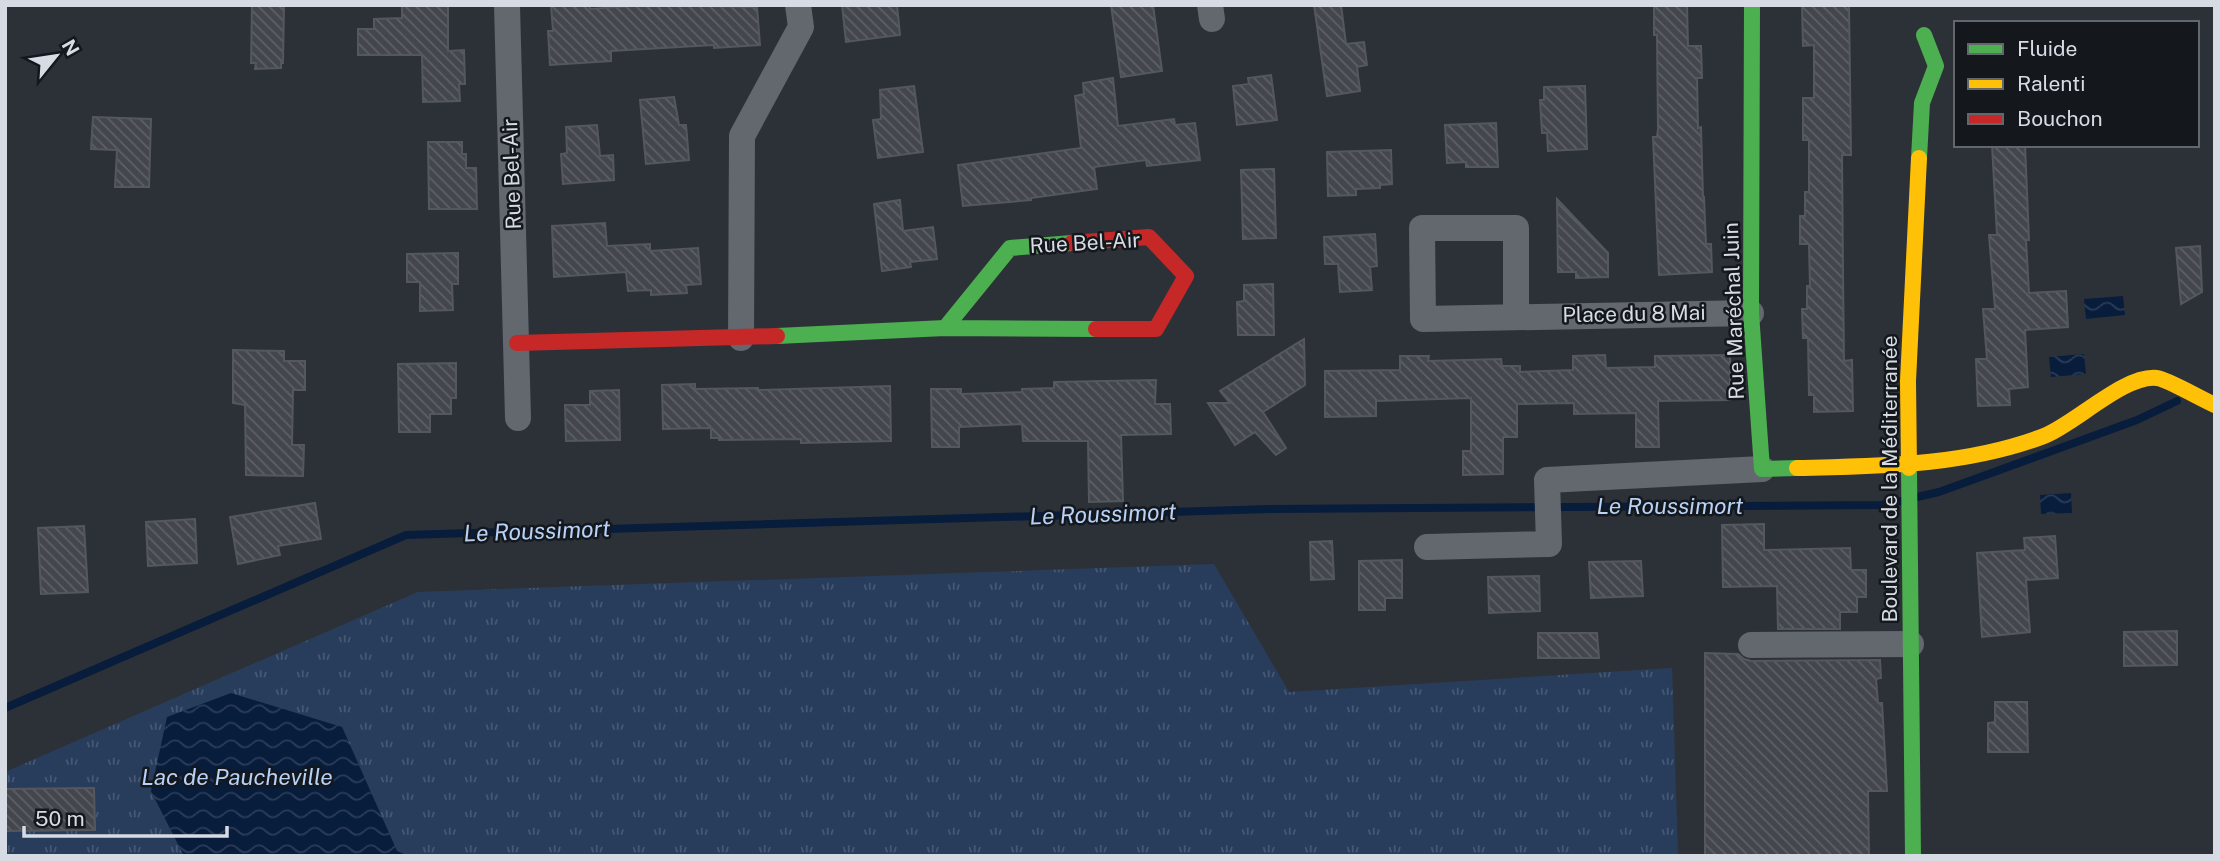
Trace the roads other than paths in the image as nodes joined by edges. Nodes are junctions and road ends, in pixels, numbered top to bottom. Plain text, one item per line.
1 (507, 5) edge
2 (798, 5) edge
3 (1752, 5) edge
4 (1926, 15) dead end
5 (1924, 36) junction
6 (1916, 54) dead end
7 (1915, 77) dead end
8 (1922, 103) junction
9 (1751, 313) junction
10 (1516, 316) junction
11 (945, 328) junction
12 (741, 338) junction
13 (517, 343) junction
14 (2215, 405) edge
15 (518, 418) dead end
16 (1909, 464) junction
17 (1762, 469) junction
18 (1427, 547) dead end
19 (1911, 644) junction
20 (1751, 645) dead end
21 (1913, 856) edge

1 - 13 street, Rue Bel-Air
2 - 12 street
3 - 9 street, Rue Maréchal Juin
4 - 5 street, Boulevard de la Méditerranée
5 - 6 street, Boulevard de la Méditerranée
5 - 8 street, Boulevard de la Méditerranée
7 - 8 street, Boulevard de la Méditerranée
8 - 16 street, Boulevard de la Méditerranée
9 - 10 street, Place du 8 Mai
9 - 17 street, Rue Maréchal Juin
10 - 10 street, Place du 8 Mai
11 - 11 street, Rue Bel-Air
11 - 12 street, Rue Bel-Air
12 - 13 street, Rue Bel-Air
13 - 15 street, Rue Bel-Air
14 - 16 street
16 - 17 street
16 - 19 street, Boulevard de la Méditerranée
17 - 18 street
19 - 20 street
19 - 21 street, Boulevard de la Méditerranée

